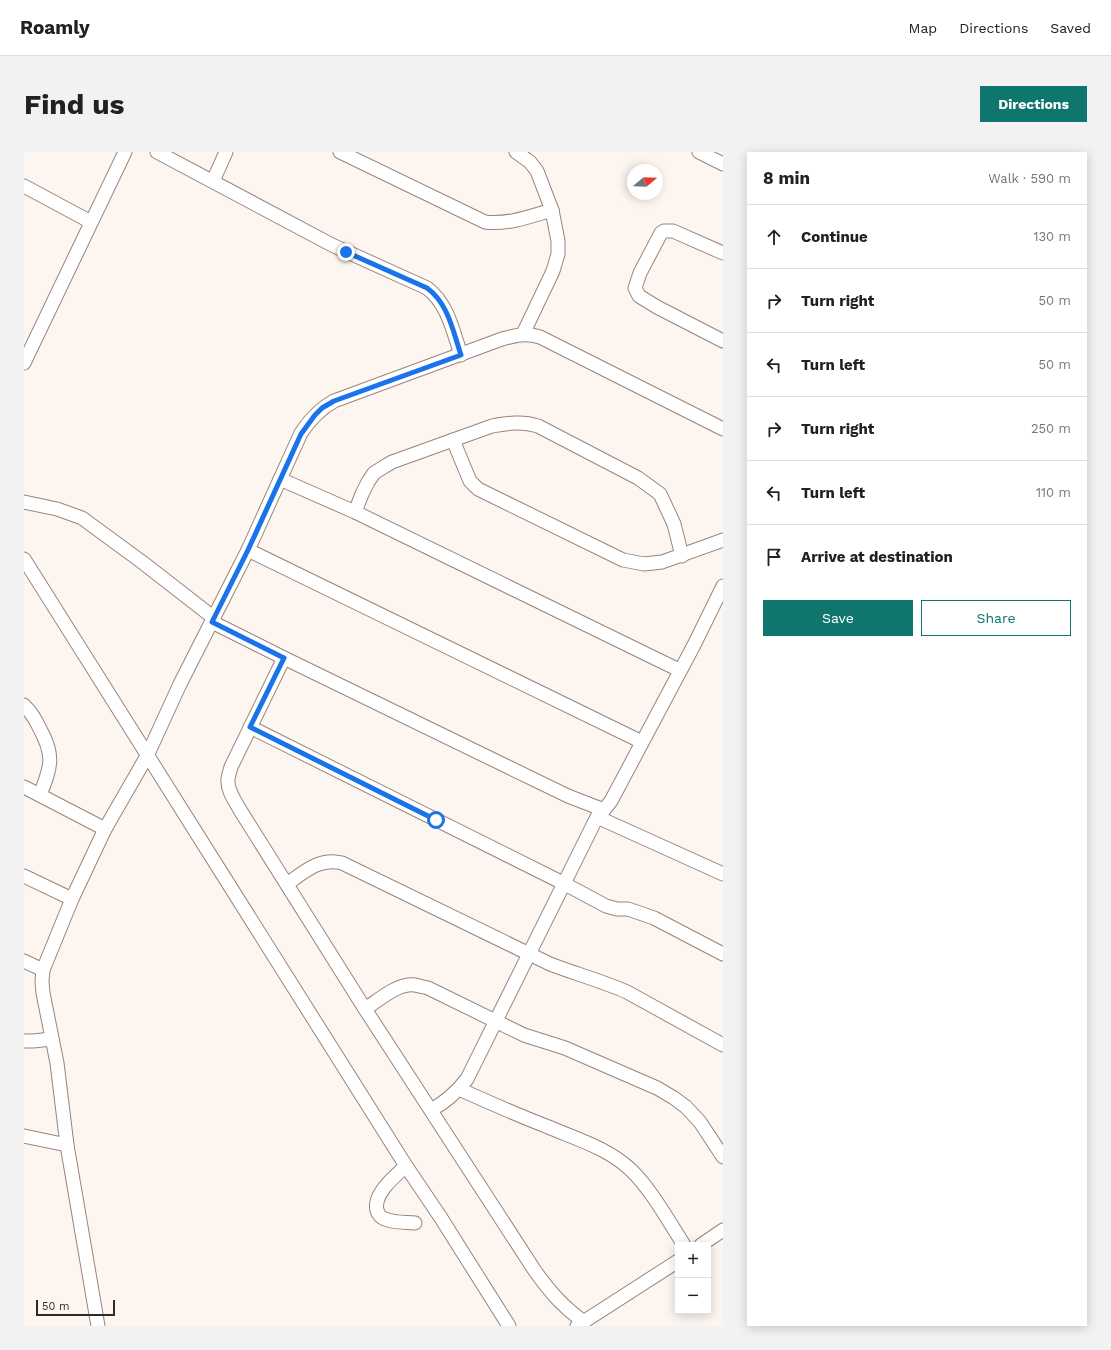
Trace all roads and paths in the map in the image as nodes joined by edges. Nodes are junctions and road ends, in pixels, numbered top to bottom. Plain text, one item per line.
1 (126, 152) edge
2 (156, 152) edge
3 (226, 152) edge
4 (340, 152) edge
5 (516, 152) edge
6 (699, 152) edge
7 (723, 164) edge
8 (213, 181) junction
9 (24, 186) edge
10 (552, 210) junction
11 (91, 222) junction
12 (723, 253) edge
13 (523, 334) junction
14 (723, 340) edge
15 (461, 355) junction
16 (24, 363) edge
17 (723, 429) edge
18 (453, 440) junction
19 (280, 479) junction
20 (24, 502) edge
21 (355, 512) junction
22 (723, 540) edge
23 (248, 550) junction
24 (682, 556) junction
25 (24, 559) edge
26 (723, 586) edge
27 (213, 620) junction
28 (284, 658) junction
29 (679, 670) junction
30 (24, 705) edge
31 (250, 727) junction
32 (642, 742) junction
33 (147, 756) junction
34 (24, 788) edge
35 (40, 795) junction
36 (601, 814) junction
37 (105, 829) junction
38 (723, 874) edge
39 (24, 876) edge
40 (287, 884) junction
41 (564, 884) junction
42 (72, 899) junction
43 (530, 954) junction
44 (723, 954) edge
45 (24, 961) edge
46 (43, 970) junction
47 (365, 1009) junction
48 (495, 1022) junction
49 (52, 1039) junction
50 (24, 1041) edge
51 (723, 1045) edge
52 (459, 1089) junction
53 (430, 1110) junction
54 (24, 1136) edge
55 (67, 1145) junction
56 (723, 1157) edge
57 (406, 1166) junction
58 (415, 1223) dead end
59 (723, 1230) edge
60 (682, 1242) edge
61 (705, 1242) edge
62 (675, 1263) edge
63 (580, 1324) edge
64 (98, 1326) edge
65 (509, 1326) edge

1 - 11 street
2 - 8 street
3 - 8 street
4 - 10 street
5 - 10 street
6 - 7 street
8 - 15 street
9 - 11 street
10 - 13 street
11 - 16 street
12 - 14 street
13 - 15 street
13 - 17 street
15 - 19 street
18 - 21 street
18 - 24 street
18 - 24 street
19 - 21 street
19 - 23 street
20 - 27 street
21 - 29 street
22 - 24 street
23 - 27 street
23 - 32 street
25 - 33 street
26 - 29 street
27 - 28 street
27 - 33 street
28 - 31 street
28 - 36 street
29 - 32 street
30 - 35 street
31 - 40 street
31 - 41 street
32 - 36 street
33 - 37 street
33 - 57 street
34 - 35 street
35 - 37 street
36 - 38 street
36 - 41 street
37 - 42 street
39 - 42 street
40 - 43 street
40 - 47 street
41 - 43 street
41 - 44 street
42 - 46 street
43 - 48 street
43 - 51 street
45 - 46 street
46 - 49 street
47 - 48 street
47 - 53 street
48 - 52 street
48 - 56 street
49 - 50 street
49 - 55 street
52 - 53 street
52 - 60 street
53 - 63 street
54 - 55 street
55 - 64 street
57 - 58 street
57 - 65 street
59 - 61 street
62 - 63 street

